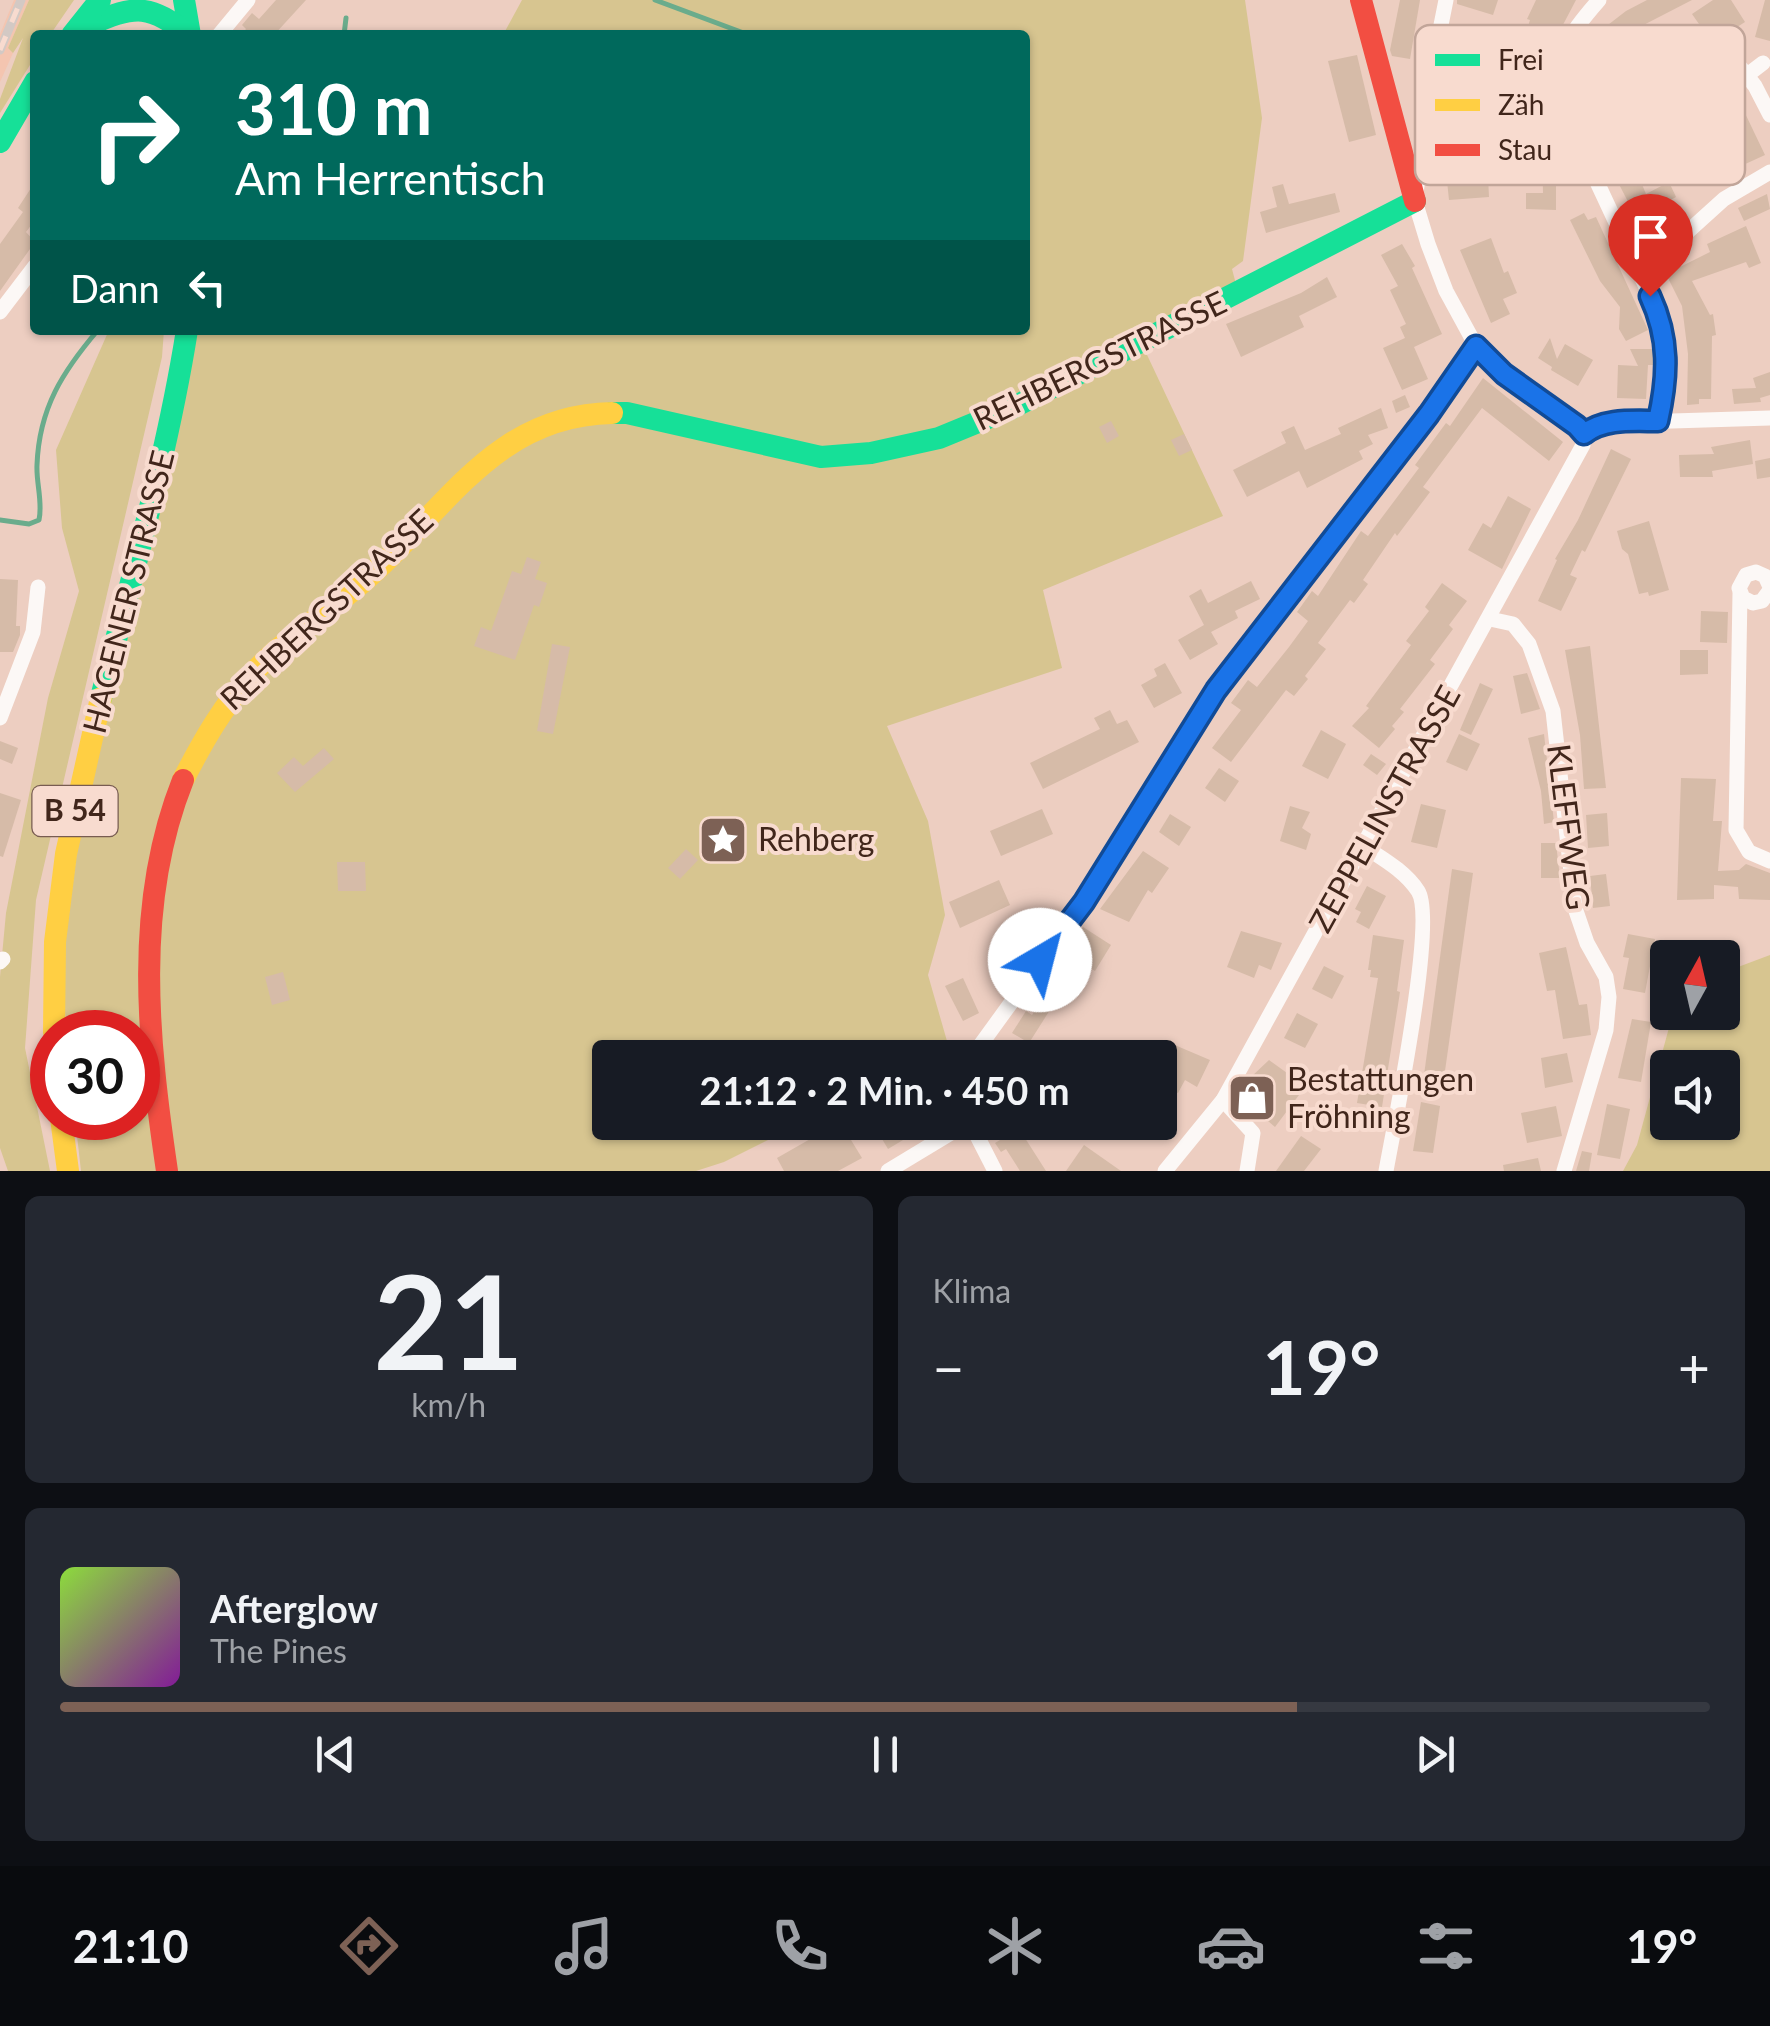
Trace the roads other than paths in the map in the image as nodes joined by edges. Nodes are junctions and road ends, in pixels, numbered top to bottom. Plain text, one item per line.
1 (100, 0) edge
2 (122, 0) edge
3 (184, 0) edge
4 (248, 0) edge
5 (1361, 0) edge
6 (1446, 0) edge
7 (1599, 0) edge
8 (1441, 25) edge
9 (1580, 25) edge
10 (81, 30) edge
11 (81, 30) edge
12 (82, 30) edge
13 (183, 30) edge
14 (188, 30) edge
15 (222, 30) edge
16 (1764, 63) dead end
17 (1746, 76) joint
18 (30, 91) edge
19 (1770, 115) edge
20 (0, 142) edge
21 (1770, 172) edge
22 (1417, 185) edge
23 (1599, 185) edge
24 (1415, 201) junction
25 (30, 273) edge
26 (1641, 274) junction
27 (0, 312) edge
28 (185, 335) edge
29 (1476, 346) junction
30 (1770, 418) edge
31 (1658, 421) junction
32 (1584, 434) junction
33 (38, 587) dead end
34 (1770, 589) edge
35 (1490, 619) junction
36 (0, 718) edge
37 (1365, 847) junction
38 (1770, 861) edge
39 (53, 1010) edge
40 (983, 1040) edge
41 (1223, 1100) junction
42 (64, 1140) edge
43 (939, 1140) edge
44 (979, 1140) edge
45 (68, 1171) edge
46 (167, 1171) edge
47 (888, 1171) edge
48 (995, 1171) edge
49 (1165, 1171) edge
50 (1247, 1171) edge
51 (1386, 1171) edge
52 (1564, 1171) edge

1 - 10 street
2 - 11 street
3 - 14 street
4 - 15 street
5 - 24 street
6 - 8 street
7 - 9 street
12 - 13 street
16 - 17 street
17 - 19 street
18 - 20 street
21 - 26 street
22 - 24 street
23 - 26 street
24 - 29 street
24 - 46 street, REHBERGSTRASSE
25 - 27 street
26 - 31 street
28 - 39 street, HAGENER STRASSE / B 54
29 - 32 street
29 - 40 street
30 - 31 street
31 - 32 street
32 - 35 street, ZEPPELINSTRASSE
33 - 36 street
34 - 38 street
35 - 37 street, ZEPPELINSTRASSE
35 - 52 street, KLEFFWEG
37 - 41 street, ZEPPELINSTRASSE
37 - 51 street
41 - 49 street, ZEPPELINSTRASSE
41 - 50 street
42 - 45 street
43 - 47 street
44 - 48 street

